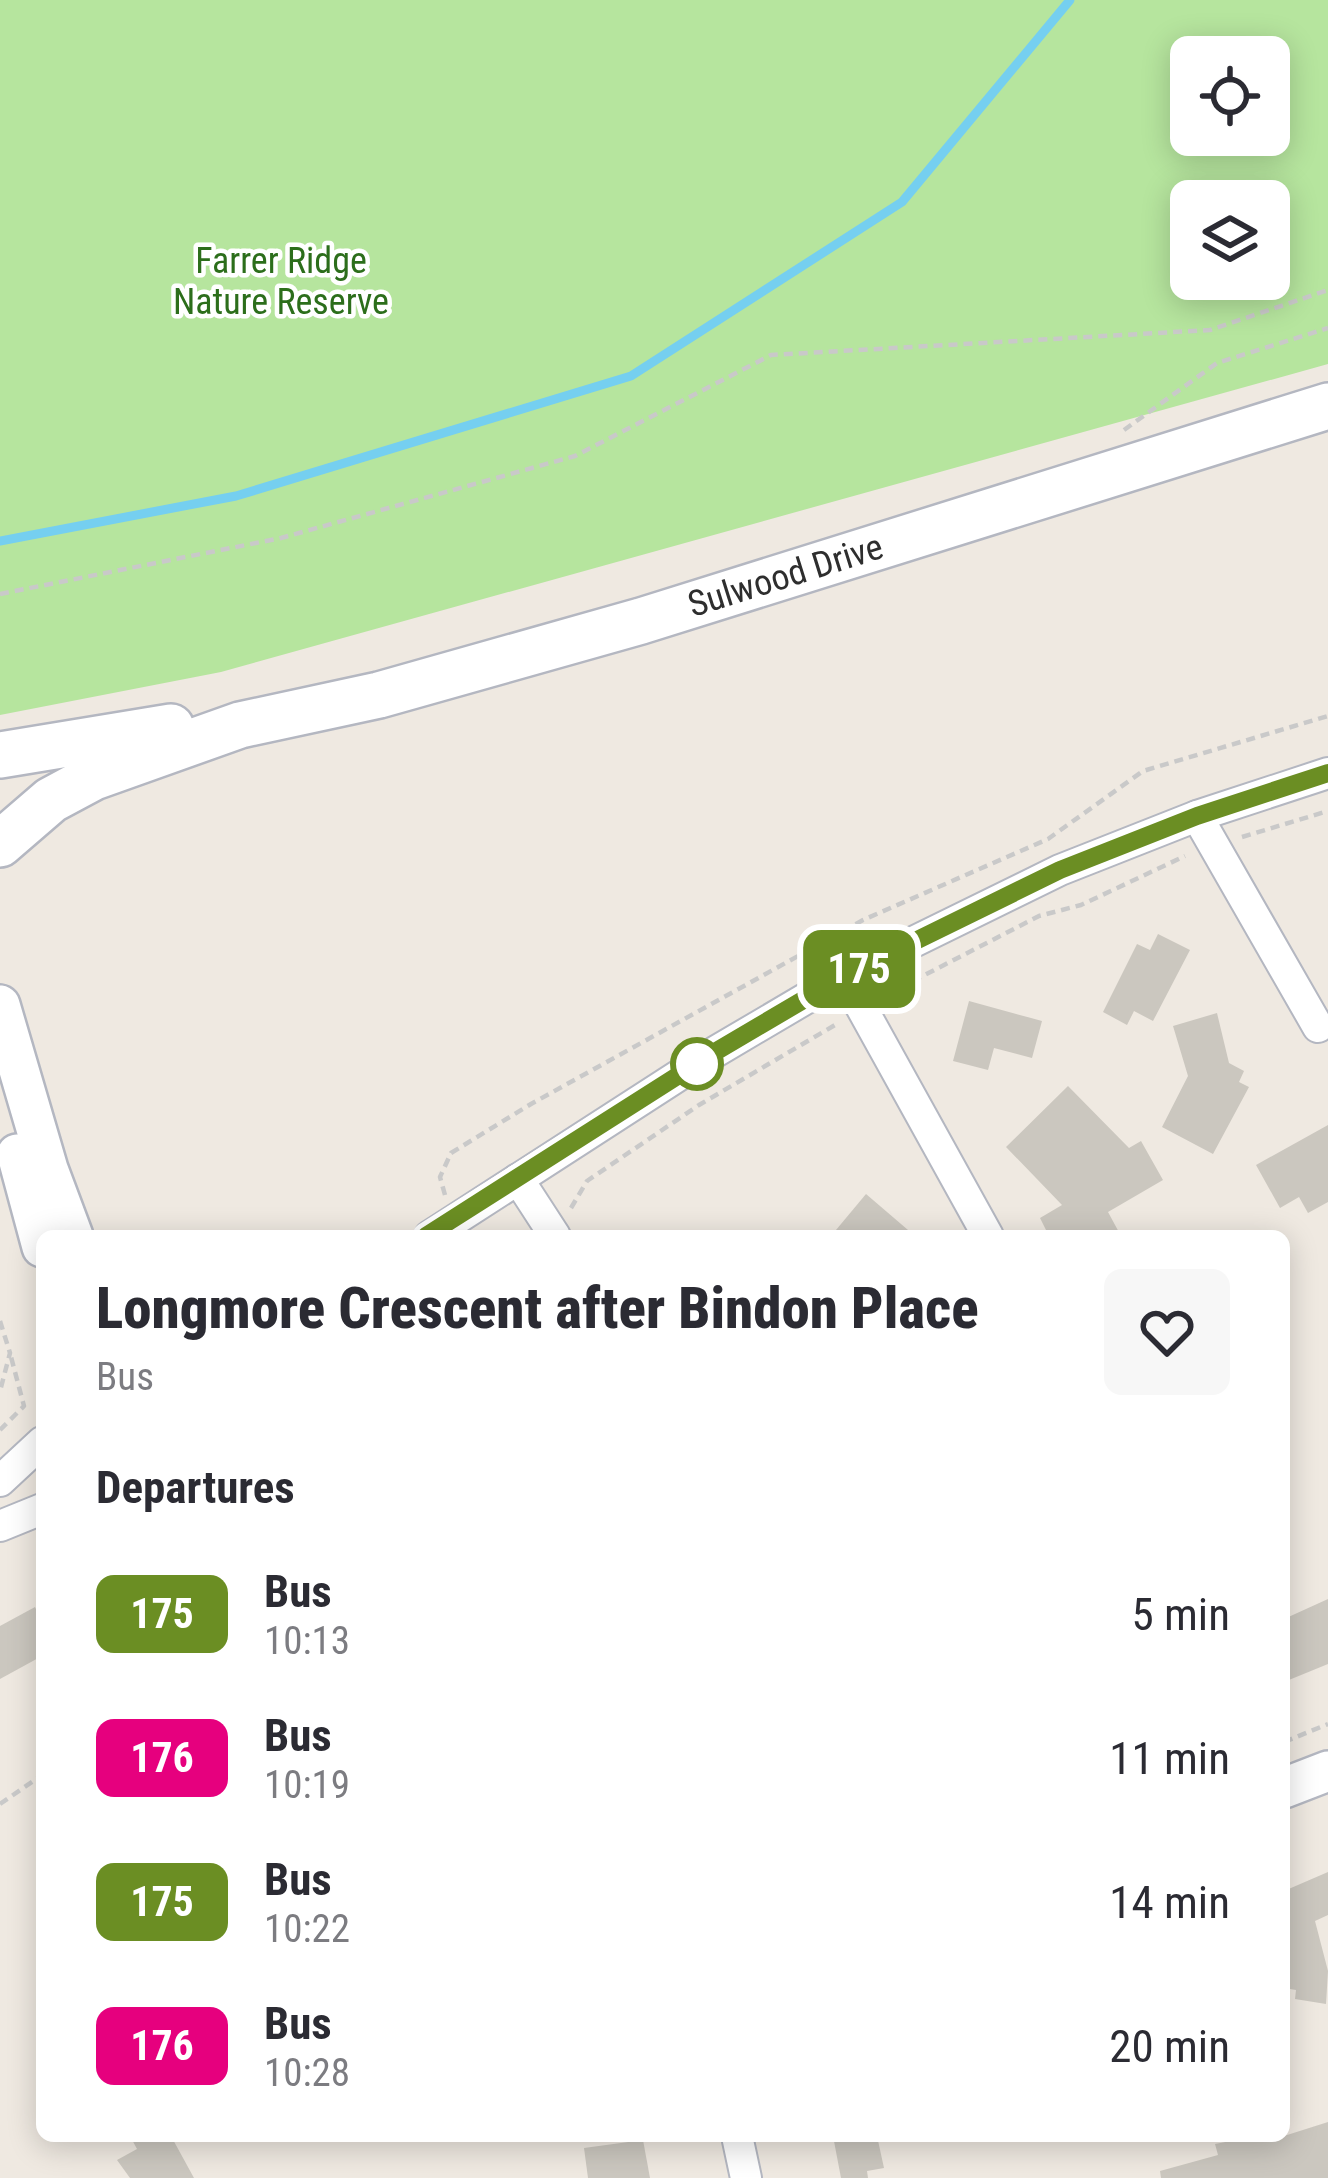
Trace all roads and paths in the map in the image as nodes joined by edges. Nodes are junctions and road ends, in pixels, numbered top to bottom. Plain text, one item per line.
1 (1328, 290) edge
2 (1328, 328) edge
3 (1328, 406) edge
4 (1117, 472) junction
5 (0, 594) edge
6 (240, 725) junction
7 (0, 755) edge
8 (1328, 773) edge
9 (1328, 811) edge
10 (0, 812) edge
11 (1197, 816) junction
12 (1234, 839) dead end
13 (0, 842) edge
14 (1188, 855) dead end
15 (844, 976) junction
16 (888, 994) dead end
17 (0, 1005) edge
18 (846, 1018) dead end
19 (1318, 1027) dead end
20 (0, 1099) edge
21 (518, 1179) junction
22 (561, 1227) edge
23 (37, 1230) edge
24 (71, 1230) edge
25 (438, 1230) edge
26 (985, 1230) edge
27 (0, 1321) edge
28 (10, 1353) junction
29 (0, 1391) edge
30 (0, 1430) edge
31 (36, 1448) edge
32 (0, 1481) edge
33 (36, 1511) edge
34 (0, 1526) edge
35 (1328, 1724) edge
36 (1290, 1740) edge
37 (1328, 1771) edge
38 (36, 1779) edge
39 (1290, 1787) edge
40 (0, 1804) edge
41 (737, 2142) edge
42 (746, 2178) edge

1 - 5 path
2 - 4 path
3 - 4 main road, Sulwood Drive
4 - 6 main road, Sulwood Drive
6 - 7 main road, Sulwood Drive
6 - 13 main road, Sulwood Drive
8 - 11 street
9 - 12 path
10 - 13 main road, Sulwood Drive
11 - 15 street
11 - 19 street
14 - 16 path
15 - 21 street
15 - 26 street
17 - 24 street
18 - 22 path
20 - 23 street
21 - 22 street
21 - 25 street
27 - 28 path
28 - 29 path
28 - 30 path
31 - 32 street
33 - 34 street
35 - 36 path
37 - 39 street
38 - 40 path
41 - 42 street

